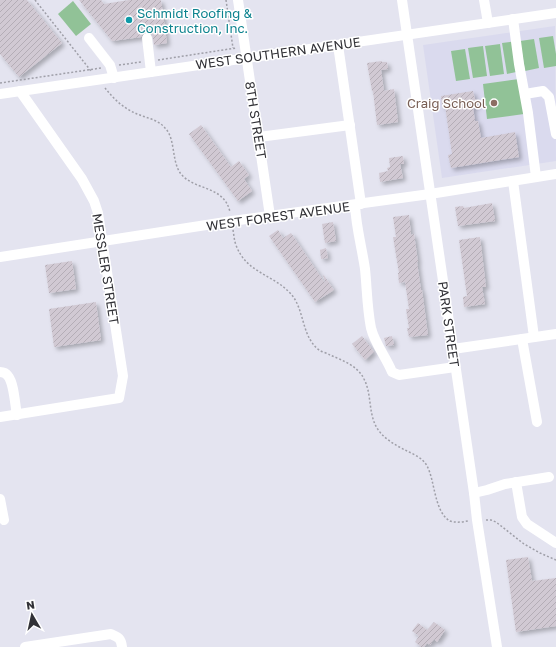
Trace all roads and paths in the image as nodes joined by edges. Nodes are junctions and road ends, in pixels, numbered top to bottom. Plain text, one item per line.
1 (35, 0) edge
2 (226, 0) edge
3 (238, 0) edge
4 (402, 0) edge
5 (484, 0) edge
6 (556, 13) edge
7 (513, 19) junction
8 (488, 23) junction
9 (406, 35) junction
10 (89, 38) dead end
11 (147, 38) dead end
12 (338, 45) junction
13 (245, 47) junction
14 (233, 49) junction
15 (246, 58) junction
16 (150, 61) junction
17 (110, 66) junction
18 (90, 69) junction
19 (151, 72) junction
20 (114, 78) junction
21 (99, 80) junction
22 (0, 83) edge
23 (20, 91) junction
24 (0, 94) edge
25 (524, 94) junction
26 (350, 125) junction
27 (556, 134) edge
28 (258, 137) junction
29 (556, 174) edge
30 (536, 177) junction
31 (513, 181) junction
32 (430, 194) junction
33 (358, 205) junction
34 (270, 216) junction
35 (232, 221) junction
36 (103, 242) junction
37 (0, 257) edge
38 (556, 334) edge
39 (534, 337) junction
40 (522, 339) junction
41 (453, 349) junction
42 (455, 367) junction
43 (0, 372) edge
44 (17, 414) junction
45 (0, 417) edge
46 (537, 422) dead end
47 (549, 478) dead end
48 (516, 482) junction
49 (474, 493) junction
50 (0, 499) edge
51 (4, 520) dead end
52 (477, 520) junction
53 (556, 543) edge
54 (556, 560) edge
55 (26, 647) edge
56 (122, 647) edge
57 (497, 647) edge

1 - 18 path
2 - 14 path
3 - 13 street, 8TH STREET
4 - 9 street, PARK STREET
5 - 8 street
6 - 7 street, WEST SOUTHERN AVENUE
7 - 8 street, WEST SOUTHERN AVENUE
7 - 25 street
8 - 9 street, WEST SOUTHERN AVENUE
9 - 12 street, WEST SOUTHERN AVENUE
9 - 32 street, PARK STREET
10 - 17 street
11 - 16 street
12 - 15 street, WEST SOUTHERN AVENUE
12 - 26 street
13 - 14 path
13 - 15 street, 8TH STREET
14 - 16 path
15 - 19 street, WEST SOUTHERN AVENUE
15 - 28 street, 8TH STREET
16 - 17 path
16 - 19 street
17 - 18 path
17 - 20 street
18 - 21 path
18 - 22 path
19 - 20 street, WEST SOUTHERN AVENUE
20 - 21 street, WEST SOUTHERN AVENUE
21 - 23 street, WEST SOUTHERN AVENUE
21 - 35 path
23 - 24 street, WEST SOUTHERN AVENUE
23 - 36 street, MESSLER STREET
25 - 27 street
25 - 30 street
26 - 28 street
26 - 33 street
28 - 34 street, 8TH STREET
29 - 30 street, WEST FOREST AVENUE
30 - 31 street, WEST FOREST AVENUE
31 - 32 street, WEST FOREST AVENUE
31 - 39 street
32 - 33 street, WEST FOREST AVENUE
32 - 41 street, PARK STREET
33 - 34 street, WEST FOREST AVENUE
33 - 42 street
34 - 35 street, WEST FOREST AVENUE
35 - 36 street, WEST FOREST AVENUE
35 - 52 path
36 - 37 street, WEST FOREST AVENUE
36 - 44 street, MESSLER STREET
38 - 39 street
39 - 40 street
40 - 41 street
40 - 46 street
41 - 42 street, PARK STREET
42 - 49 street, PARK STREET
43 - 44 street
44 - 45 street
47 - 48 street
48 - 49 street
48 - 53 street
49 - 52 street, PARK STREET
50 - 51 street
52 - 54 path
52 - 57 street, PARK STREET
55 - 56 street

